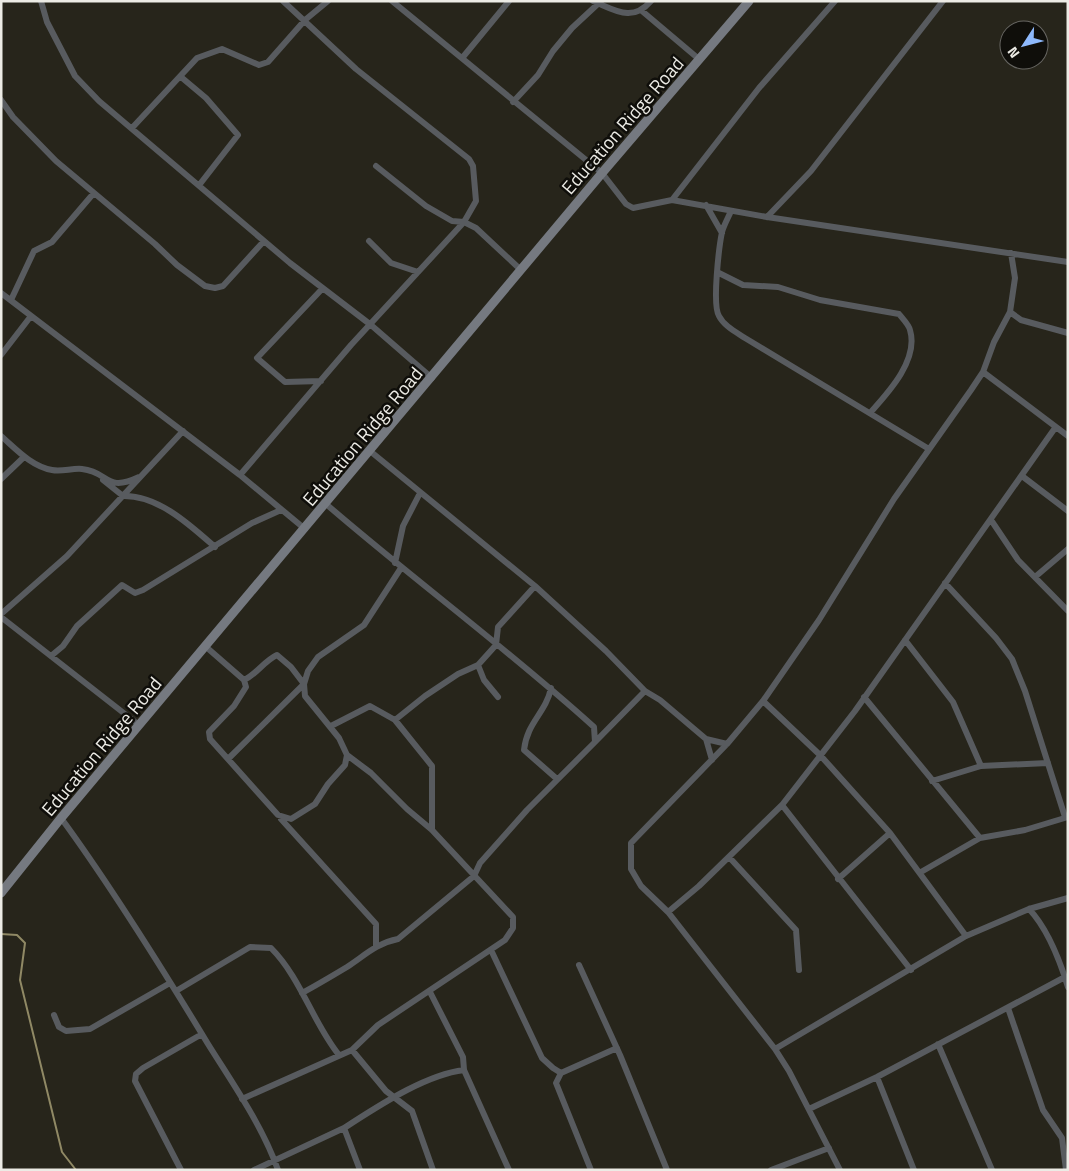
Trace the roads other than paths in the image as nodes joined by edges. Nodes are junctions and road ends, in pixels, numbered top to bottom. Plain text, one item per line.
1 (41, 1) edge
2 (284, 1) edge
3 (328, 1) edge
4 (392, 1) edge
5 (509, 1) edge
6 (651, 1) edge
7 (749, 1) edge
8 (835, 1) edge
9 (943, 1) edge
10 (598, 2) edge
11 (642, 11) junction
12 (305, 20) junction
13 (463, 57) junction
14 (700, 60) junction
15 (181, 77) junction
16 (1, 100) edge
17 (513, 102) junction
18 (132, 128) junction
19 (376, 166) dead end
20 (602, 173) junction
21 (200, 184) junction
22 (93, 194) junction
23 (672, 200) junction
24 (706, 206) junction
25 (731, 211) junction
26 (767, 217) junction
27 (464, 222) junction
28 (722, 233) junction
29 (264, 241) junction
30 (369, 241) dead end
31 (1011, 253) junction
32 (1068, 262) edge
33 (521, 270) junction
34 (418, 272) junction
35 (719, 272) junction
36 (322, 289) junction
37 (1, 293) edge
38 (11, 300) junction
39 (1010, 312) junction
40 (31, 316) junction
41 (371, 326) junction
42 (1068, 333) edge
43 (1, 355) edge
44 (983, 372) junction
45 (432, 378) junction
46 (321, 381) junction
47 (870, 413) junction
48 (1055, 428) junction
49 (183, 431) junction
50 (1, 436) edge
51 (1068, 436) edge
52 (929, 450) junction
53 (370, 451) junction
54 (24, 456) junction
55 (240, 475) junction
56 (142, 476) junction
57 (1022, 476) junction
58 (101, 477) junction
59 (1, 478) edge
60 (420, 493) junction
61 (124, 496) junction
62 (326, 504) junction
63 (281, 510) junction
64 (1068, 511) edge
65 (991, 520) junction
66 (305, 529) junction
67 (214, 547) junction
68 (1068, 549) edge
69 (395, 563) junction
70 (401, 568) junction
71 (1035, 577) junction
72 (944, 583) junction
73 (535, 586) junction
74 (1068, 611) edge
75 (1, 615) edge
76 (905, 640) junction
77 (496, 645) junction
78 (206, 646) junction
79 (51, 656) junction
80 (478, 665) junction
81 (244, 680) junction
82 (304, 684) junction
83 (551, 688) junction
84 (645, 691) junction
85 (498, 697) dead end
86 (864, 697) junction
87 (763, 701) junction
88 (395, 720) junction
89 (139, 725) junction
90 (331, 726) junction
91 (706, 738) junction
92 (595, 742) junction
93 (727, 744) junction
94 (347, 755) junction
95 (820, 755) junction
96 (228, 759) junction
97 (712, 760) junction
98 (1048, 763) junction
99 (981, 766) junction
100 (557, 779) junction
101 (932, 781) junction
102 (782, 805) junction
103 (278, 815) junction
104 (1066, 817) edge
105 (61, 818) junction
106 (432, 830) junction
107 (890, 833) junction
108 (980, 838) junction
109 (729, 857) junction
110 (921, 872) junction
111 (474, 876) junction
112 (838, 879) junction
113 (1, 893) edge
114 (1068, 898) edge
115 (1029, 909) junction
116 (668, 912) junction
117 (966, 936) junction
118 (376, 946) junction
119 (491, 950) junction
120 (579, 965) dead end
121 (799, 970) dead end
122 (911, 970) junction
123 (1065, 977) junction
124 (170, 983) junction
125 (1068, 987) edge
126 (176, 991) junction
127 (430, 992) junction
128 (302, 993) junction
129 (1008, 1008) junction
130 (54, 1015) dead end
131 (202, 1034) junction
132 (938, 1044) junction
133 (617, 1048) junction
134 (775, 1049) junction
135 (352, 1050) junction
136 (339, 1055) junction
137 (464, 1070) junction
138 (561, 1073) junction
139 (877, 1077) junction
140 (394, 1098) junction
141 (242, 1099) junction
142 (809, 1109) junction
143 (344, 1128) junction
144 (829, 1148) junction
145 (275, 1160) junction
146 (181, 1170) edge
147 (254, 1170) edge
148 (278, 1170) edge
149 (360, 1170) edge
150 (433, 1170) edge
151 (509, 1170) edge
152 (592, 1170) edge
153 (667, 1170) edge
154 (771, 1170) edge
155 (840, 1170) edge
156 (914, 1170) edge
157 (992, 1170) edge
158 (1066, 1170) edge

1 - 18 street
2 - 12 street
3 - 12 street
4 - 13 street
5 - 13 street
6 - 11 street
7 - 14 main road, Education Ridge Road
8 - 23 street
9 - 26 street
10 - 11 street
10 - 17 street
11 - 14 street
12 - 15 street
12 - 27 street
13 - 17 street
14 - 20 main road, Education Ridge Road
15 - 18 street
15 - 21 street
16 - 22 street
17 - 20 street
18 - 21 street
19 - 27 street
20 - 23 street
20 - 33 main road, Education Ridge Road
21 - 29 street
22 - 29 street
22 - 38 street
23 - 24 street
24 - 25 street
24 - 28 street
25 - 26 street
25 - 28 street
26 - 31 street
27 - 33 street
27 - 34 street
28 - 35 street
29 - 36 street
30 - 34 street
31 - 32 street
31 - 39 street
33 - 45 main road, Education Ridge Road
34 - 41 street
35 - 47 street
35 - 47 street
36 - 41 street
36 - 46 street
37 - 38 street
38 - 40 street
39 - 42 street
39 - 44 street
40 - 43 street
40 - 49 street
41 - 45 street
41 - 46 street
44 - 48 street
44 - 52 street
45 - 53 main road, Education Ridge Road
46 - 55 street
47 - 52 street
48 - 51 street
48 - 57 street
49 - 55 street
49 - 56 street
50 - 54 street
52 - 87 street
53 - 60 street
53 - 62 main road, Education Ridge Road
54 - 58 street
54 - 59 street
55 - 63 street
56 - 58 street
56 - 61 street
57 - 64 street
57 - 65 street
58 - 61 street
60 - 69 street
60 - 73 street
61 - 67 street
61 - 75 street
62 - 66 main road, Education Ridge Road
62 - 69 street
63 - 66 street
63 - 67 street
65 - 71 street
65 - 72 street
66 - 78 main road, Education Ridge Road
67 - 79 street
68 - 71 street
69 - 70 street
70 - 77 street
70 - 82 street
71 - 74 street
72 - 76 street
72 - 98 street
73 - 77 street
73 - 84 street
75 - 79 street
76 - 86 street
76 - 99 street
77 - 80 street
77 - 83 street
78 - 81 street
78 - 89 main road, Education Ridge Road
79 - 89 street
80 - 85 street
80 - 88 street
81 - 82 street
81 - 96 street
82 - 90 street
82 - 96 street
83 - 92 street
83 - 100 street
84 - 91 street
84 - 92 street
86 - 95 street
86 - 101 street
87 - 93 street
87 - 95 street
88 - 90 street
88 - 106 street
89 - 105 main road, Education Ridge Road
90 - 94 street
91 - 93 street
91 - 97 street
92 - 100 street
93 - 97 street
94 - 103 street
94 - 106 street
95 - 102 street
95 - 107 street
96 - 103 street
97 - 116 street
98 - 99 street
98 - 104 street
99 - 101 street
100 - 111 street
101 - 108 street
102 - 109 street
102 - 112 street
103 - 118 street
104 - 108 street
105 - 113 main road, Education Ridge Road
105 - 124 street
106 - 111 street
107 - 110 street
107 - 112 street
108 - 110 street
109 - 116 street
109 - 121 street
110 - 117 street
111 - 118 street
111 - 119 street
112 - 122 street
114 - 115 street
115 - 117 street
115 - 123 street
116 - 134 street
117 - 122 street
118 - 128 street
119 - 127 street
119 - 138 street
120 - 133 street
122 - 134 street
123 - 125 street
123 - 129 street
124 - 126 street
124 - 130 street
126 - 128 street
126 - 131 street
127 - 135 street
127 - 137 street
128 - 136 street
129 - 132 street
129 - 158 street
131 - 141 street
131 - 146 street
132 - 139 street
132 - 157 street
133 - 138 street
133 - 153 street
134 - 142 street
135 - 136 street
135 - 140 street
136 - 141 street
137 - 140 street
137 - 151 street
138 - 152 street
139 - 142 street
139 - 156 street
140 - 143 street
140 - 150 street
141 - 145 street
142 - 144 street
143 - 145 street
143 - 149 street
144 - 154 street
144 - 155 street
145 - 147 street
145 - 148 street

